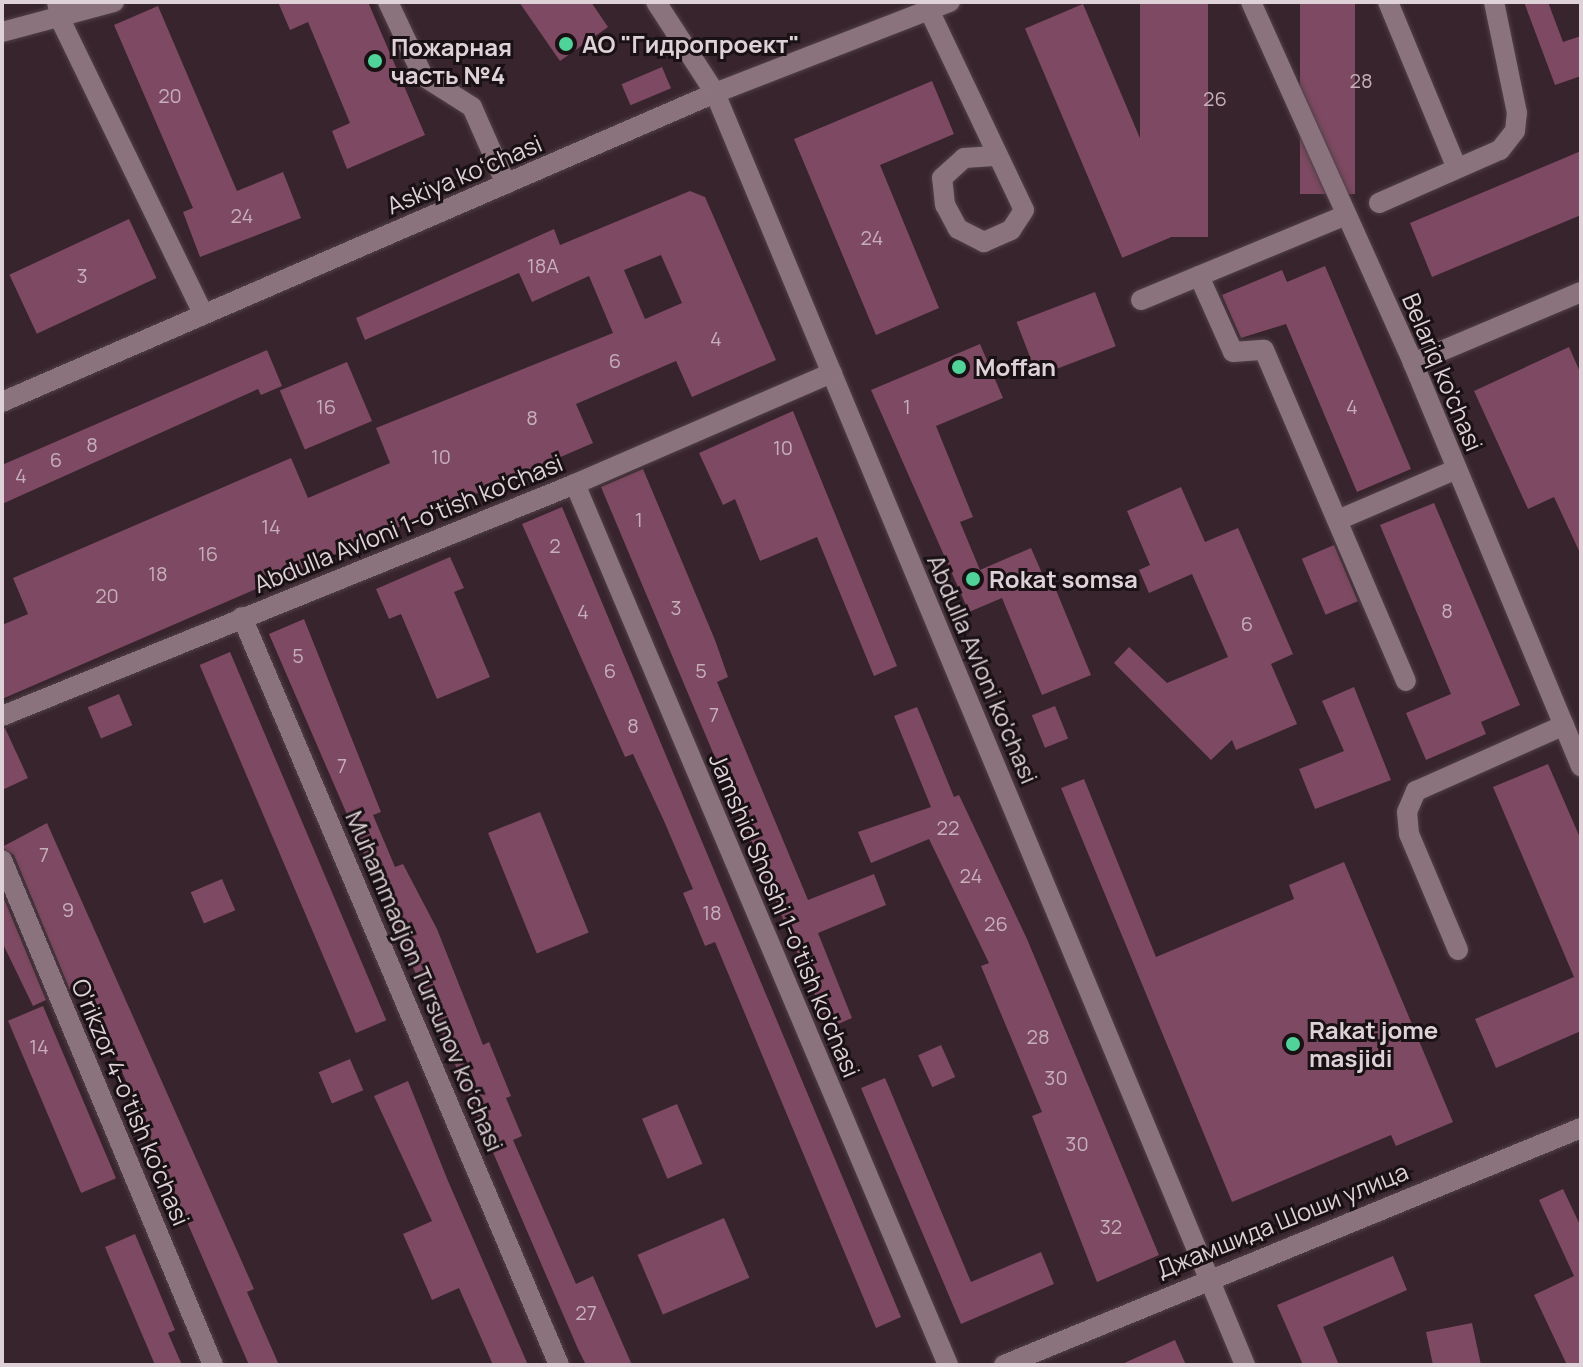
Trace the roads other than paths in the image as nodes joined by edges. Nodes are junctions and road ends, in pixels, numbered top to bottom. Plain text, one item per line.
1 (114, 2) edge
2 (388, 2) edge
3 (656, 2) edge
4 (950, 2) edge
5 (1251, 2) edge
6 (1388, 2) edge
7 (1494, 2) edge
8 (929, 10) junction
9 (59, 11) edge
10 (2, 32) edge
11 (715, 93) junction
12 (994, 156) junction
13 (1456, 166) junction
14 (506, 184) junction
15 (1379, 203) dead end
16 (1346, 215) junction
17 (1199, 276) junction
18 (1581, 292) edge
19 (1141, 300) dead end
20 (203, 314) junction
21 (1413, 363) junction
22 (832, 373) junction
23 (2, 402) edge
24 (1457, 469) junction
25 (575, 484) junction
26 (1338, 520) junction
27 (242, 617) junction
28 (1406, 681) dead end
29 (2, 716) edge
30 (1564, 725) junction
31 (1581, 766) edge
32 (2, 860) edge
33 (1458, 950) dead end
34 (1581, 1128) edge
35 (1208, 1277) junction
36 (213, 1365) edge
37 (559, 1365) edge
38 (948, 1365) edge
39 (1004, 1365) edge
40 (1245, 1365) edge

1 - 9 street
2 - 14 street
3 - 11 street, Abdulla Avloni ko'chasi
4 - 8 street, Askiya koʻchasi
5 - 16 street, Belariq ko'chasi
6 - 13 street
7 - 13 street
8 - 11 street, Askiya koʻchasi
8 - 12 street
9 - 10 street
9 - 20 street
11 - 14 street, Askiya koʻchasi
11 - 22 street, Abdulla Avloni ko'chasi
12 - 12 street
13 - 15 street
14 - 20 street, Askiya koʻchasi
16 - 17 street
16 - 21 street, Belariq ko'chasi
17 - 19 street
17 - 26 street
18 - 21 street
20 - 23 street, Askiya koʻchasi
21 - 24 street, Belariq ko'chasi
22 - 25 street, Abdulla Avloni 1-o'tish ko'chasi
22 - 35 street, Abdulla Avloni ko'chasi
24 - 26 street
24 - 30 street, Belariq ko'chasi
25 - 27 street, Abdulla Avloni 1-o'tish ko'chasi
25 - 38 street, Jamshid Shoshi 1-o'tish ko'chasi
26 - 28 street
27 - 29 street, Abdulla Avloni 1-o'tish ko'chasi
27 - 37 street, Muhammadjon Tursunov koʻchasi
30 - 31 street, Belariq ko'chasi
30 - 33 street
32 - 36 street, O'rikzor 4-o'tish ko'chasi
34 - 35 street, Джамшида Шоши улица
35 - 39 street, Джамшида Шоши улица
35 - 40 street, Abdulla Avloni ko'chasi

